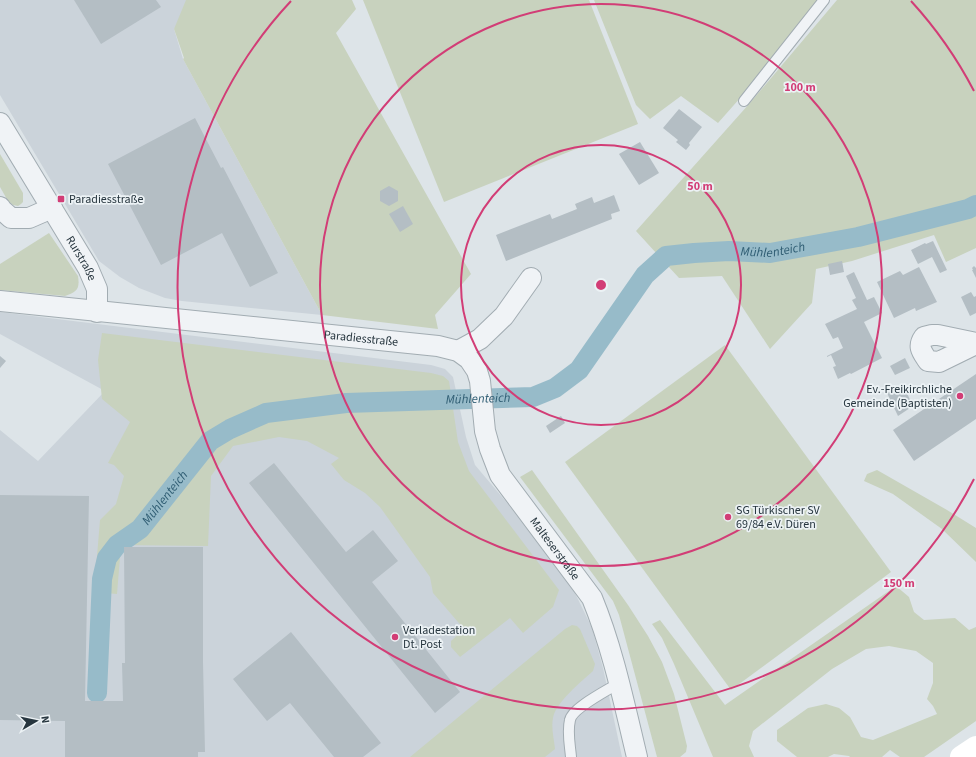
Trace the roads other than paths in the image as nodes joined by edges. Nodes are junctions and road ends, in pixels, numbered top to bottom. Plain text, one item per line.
1 (824, 0) edge
2 (744, 101) dead end
3 (0, 123) edge
4 (0, 207) edge
5 (52, 208) junction
6 (530, 278) dead end
7 (0, 302) edge
8 (97, 312) junction
9 (458, 351) junction
10 (619, 683) junction
11 (976, 746) edge
12 (571, 757) edge
13 (637, 757) edge
14 (961, 757) edge

1 - 2 lane
3 - 5 street, Rurstraße
4 - 5 street
5 - 8 street, Rurstraße
6 - 9 street
7 - 8 street, Paradiesstraße
8 - 9 street, Paradiesstraße
9 - 10 street, Malteserstraße
10 - 12 lane
10 - 13 street, Malteserstraße
11 - 14 street

